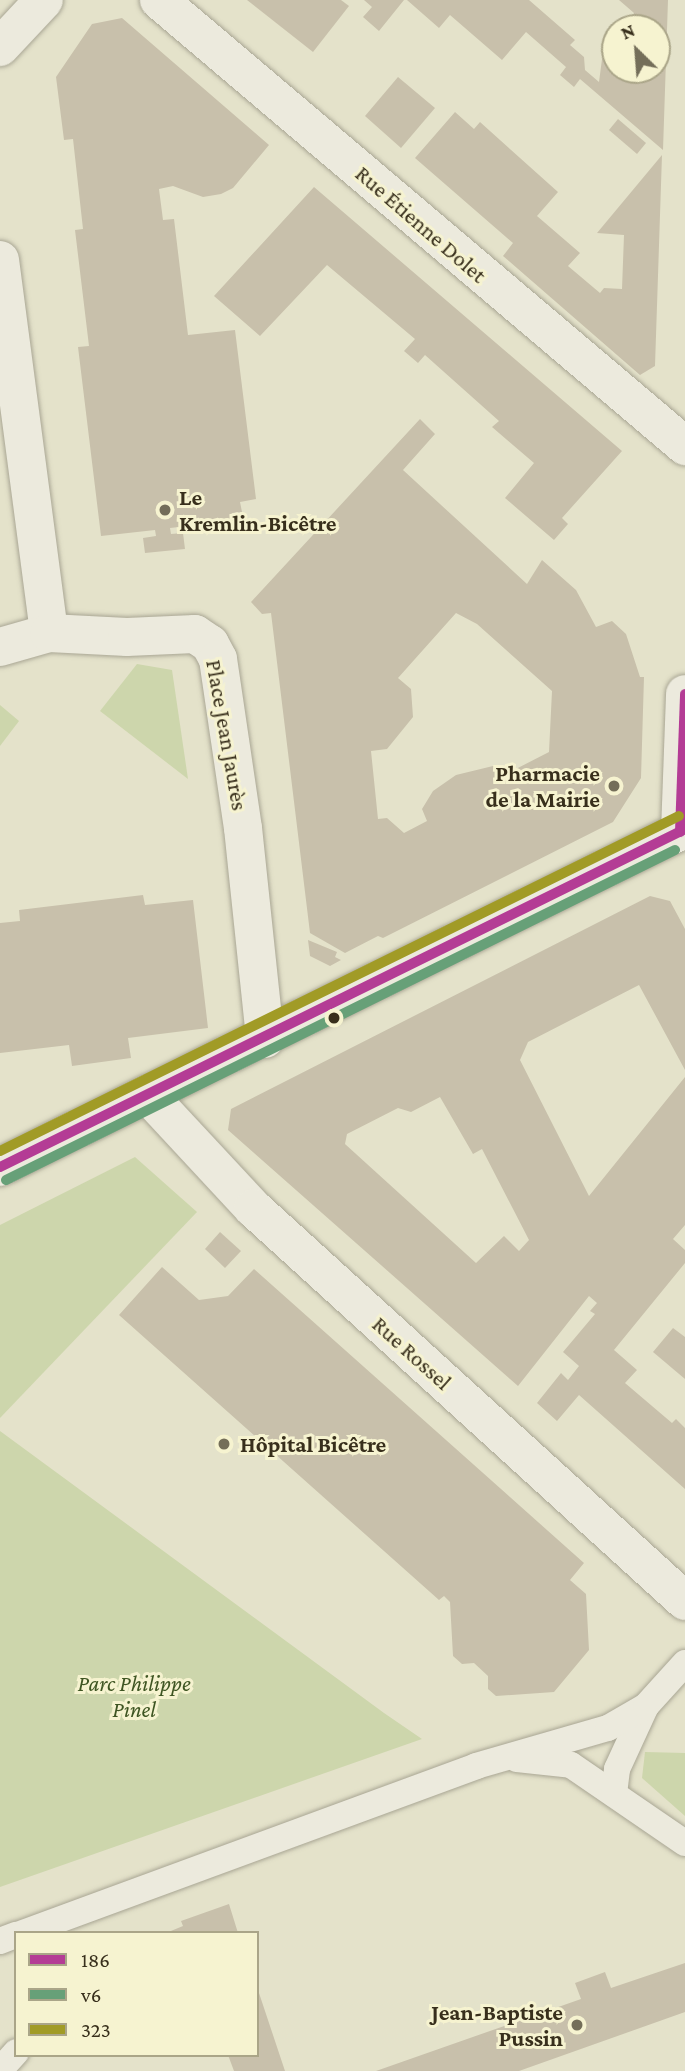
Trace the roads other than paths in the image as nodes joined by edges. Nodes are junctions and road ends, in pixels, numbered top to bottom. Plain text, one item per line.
1 (44, 0) edge
2 (159, 0) edge
3 (0, 47) edge
4 (0, 260) edge
5 (685, 446) edge
6 (49, 633) junction
7 (0, 647) edge
8 (685, 694) edge
9 (683, 834) edge
10 (265, 1040) junction
11 (148, 1095) junction
12 (0, 1167) edge
13 (685, 1601) edge
14 (685, 1663) edge
15 (646, 1706) junction
16 (505, 1758) junction
17 (614, 1794) junction
18 (685, 1843) edge
19 (69, 1925) edge
20 (34, 1931) edge
21 (14, 2054) edge
22 (0, 2070) edge

1 - 3 street
2 - 5 street, Rue Étienne Dolet
4 - 6 street
6 - 7 street, Place Jean Jaurès
6 - 10 street, Place Jean Jaurès
8 - 9 street
9 - 10 street
10 - 11 street
11 - 12 street
11 - 13 street, Rue Rossel
14 - 15 lane
15 - 16 lane
15 - 17 lane
16 - 17 lane
16 - 19 lane
17 - 18 lane
19 - 20 lane
21 - 22 lane

